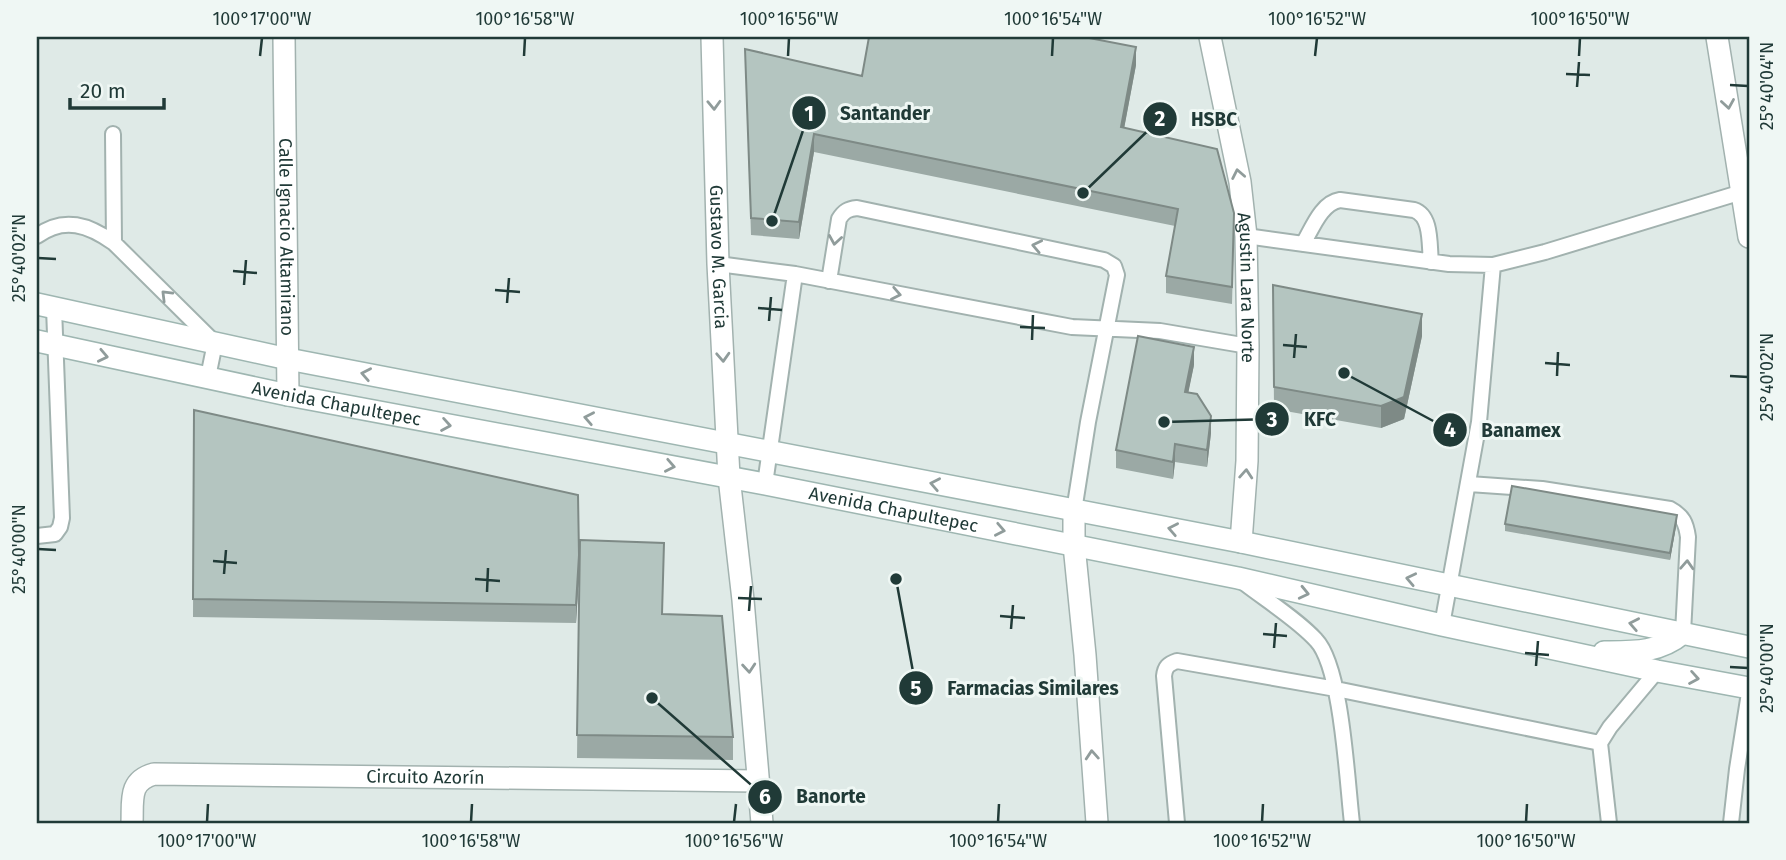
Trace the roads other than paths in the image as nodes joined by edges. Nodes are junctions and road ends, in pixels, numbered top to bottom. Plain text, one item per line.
1 (284, 37) edge
2 (712, 37) edge
3 (1209, 37) edge
4 (1717, 37) edge
5 (113, 134) dead end
6 (1746, 192) edge
7 (37, 236) edge
8 (1246, 236) junction
9 (1749, 237) edge
10 (114, 243) junction
11 (1303, 244) junction
12 (1431, 262) junction
13 (718, 264) junction
14 (1493, 265) junction
15 (795, 274) junction
16 (829, 281) junction
17 (45, 306) edge
18 (1107, 330) junction
19 (46, 343) edge
20 (215, 343) junction
21 (1248, 346) junction
22 (288, 359) junction
23 (208, 377) junction
24 (288, 395) junction
25 (728, 445) junction
26 (769, 452) junction
27 (729, 477) junction
28 (765, 484) junction
29 (1469, 484) junction
30 (1074, 510) junction
31 (37, 536) edge
32 (1241, 542) junction
33 (1074, 545) junction
34 (1171, 565) junction
35 (1238, 578) junction
36 (1449, 587) junction
37 (1442, 625) junction
38 (1683, 633) junction
39 (1749, 647) edge
40 (1556, 650) junction
41 (1657, 671) junction
42 (1749, 688) edge
43 (1336, 689) junction
44 (1749, 693) edge
45 (1600, 743) junction
46 (1743, 770) edge
47 (758, 781) junction
48 (132, 823) edge
49 (762, 823) edge
50 (1097, 823) edge
51 (1177, 823) edge
52 (1352, 823) edge
53 (1609, 823) edge
54 (1731, 823) edge

1 - 22 main road, Calle Ignacio Altamirano
2 -> 13 main road, Gustavo M. Garcia
8 -> 3 main road, Agustin Lara Norte
4 -> 6 main road
5 - 10 lane
6 - 9 main road
6 - 14 lane
7 - 10 lane
8 - 11 lane
8 - 21 main road, Agustin Lara Norte
20 -> 10 lane
11 - 12 lane
11 - 12 lane
12 - 14 lane
13 - 15 lane
13 -> 25 main road, Gustavo M. Garcia
14 - 29 lane
15 - 16 lane
15 - 26 lane
16 -> 18 lane
18 -> 16 lane
17 - 19 lane
17 - 20 main road
18 - 21 lane
18 - 30 lane
19 -> 23 main road, Avenida Chapultepec
19 - 31 lane
20 - 22 main road
20 - 23 lane
32 -> 21 main road, Agustin Lara Norte
22 - 24 main road, Calle Ignacio Altamirano
25 -> 22 main road
23 - 24 main road, Avenida Chapultepec
24 -> 27 main road, Avenida Chapultepec
25 - 26 main road
25 - 27 main road, Gustavo M. Garcia
26 - 28 lane
30 -> 26 main road
27 - 28 main road, Avenida Chapultepec
27 -> 47 main road, Gustavo M. Garcia
28 -> 33 main road, Avenida Chapultepec
29 - 36 lane
38 -> 29 lane
32 -> 30 main road
30 - 33 main road
32 - 34 main road
36 -> 32 main road
33 - 34 main road, Avenida Chapultepec
50 -> 33 main road
34 - 35 main road, Avenida Chapultepec
35 -> 37 main road, Avenida Chapultepec
35 - 43 lane
36 - 37 lane
38 -> 36 main road
37 - 40 main road, Avenida Chapultepec
38 - 39 main road
38 - 40 main road
40 - 41 main road, Avenida Chapultepec
41 -> 42 main road, Avenida Chapultepec
41 - 45 lane
43 - 45 lane
43 - 51 lane
43 - 52 lane
44 - 46 lane
45 - 53 lane
46 - 54 lane
47 - 48 main road, Circuito Azorín
47 - 49 main road, Gustavo M. Garcia

